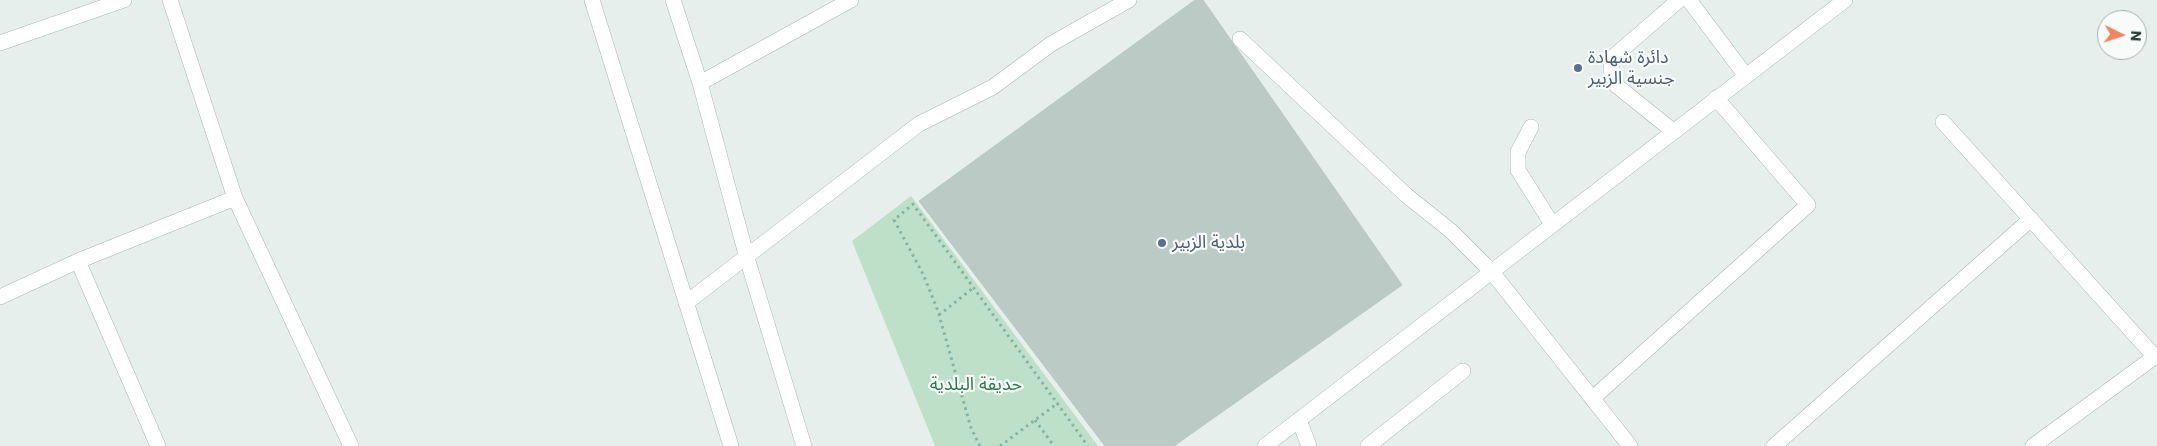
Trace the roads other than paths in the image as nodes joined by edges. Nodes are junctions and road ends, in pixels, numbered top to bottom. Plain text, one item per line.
1 (124, 0) edge
2 (170, 0) edge
3 (592, 0) edge
4 (673, 0) edge
5 (851, 0) edge
6 (1129, 0) edge
7 (1678, 0) edge
8 (1689, 0) edge
9 (1845, 0) edge
10 (1240, 38) dead end
11 (0, 43) edge
12 (1746, 76) junction
13 (700, 83) junction
14 (1716, 98) junction
15 (1943, 122) dead end
16 (1532, 126) dead end
17 (1672, 131) junction
18 (235, 198) junction
19 (2031, 220) junction
20 (1552, 224) junction
21 (746, 258) junction
22 (78, 261) junction
23 (1491, 271) junction
24 (0, 297) edge
25 (686, 303) junction
26 (2156, 356) edge
27 (1463, 371) dead end
28 (1593, 398) junction
29 (1299, 420) junction
30 (158, 446) edge
31 (351, 446) edge
32 (731, 446) edge
33 (804, 446) edge
34 (1265, 446) edge
35 (1309, 446) edge
36 (1368, 446) edge
37 (1630, 446) edge
38 (1774, 446) edge
39 (2033, 446) edge

1 - 11 street
2 - 18 street
3 - 25 street
4 - 13 street
5 - 13 street
6 - 21 street
7 - 17 street
8 - 12 street
9 - 12 street
10 - 23 street
12 - 14 street
13 - 21 street
14 - 17 street
14 - 28 street
15 - 19 street
16 - 20 street
17 - 20 street
18 - 22 street
18 - 31 street
19 - 26 street
19 - 38 street
20 - 23 street
21 - 25 street
21 - 33 street
22 - 24 street
22 - 30 street
23 - 28 street
23 - 29 street
25 - 32 street
26 - 39 street
27 - 36 street
28 - 37 street
29 - 34 street
29 - 35 street

